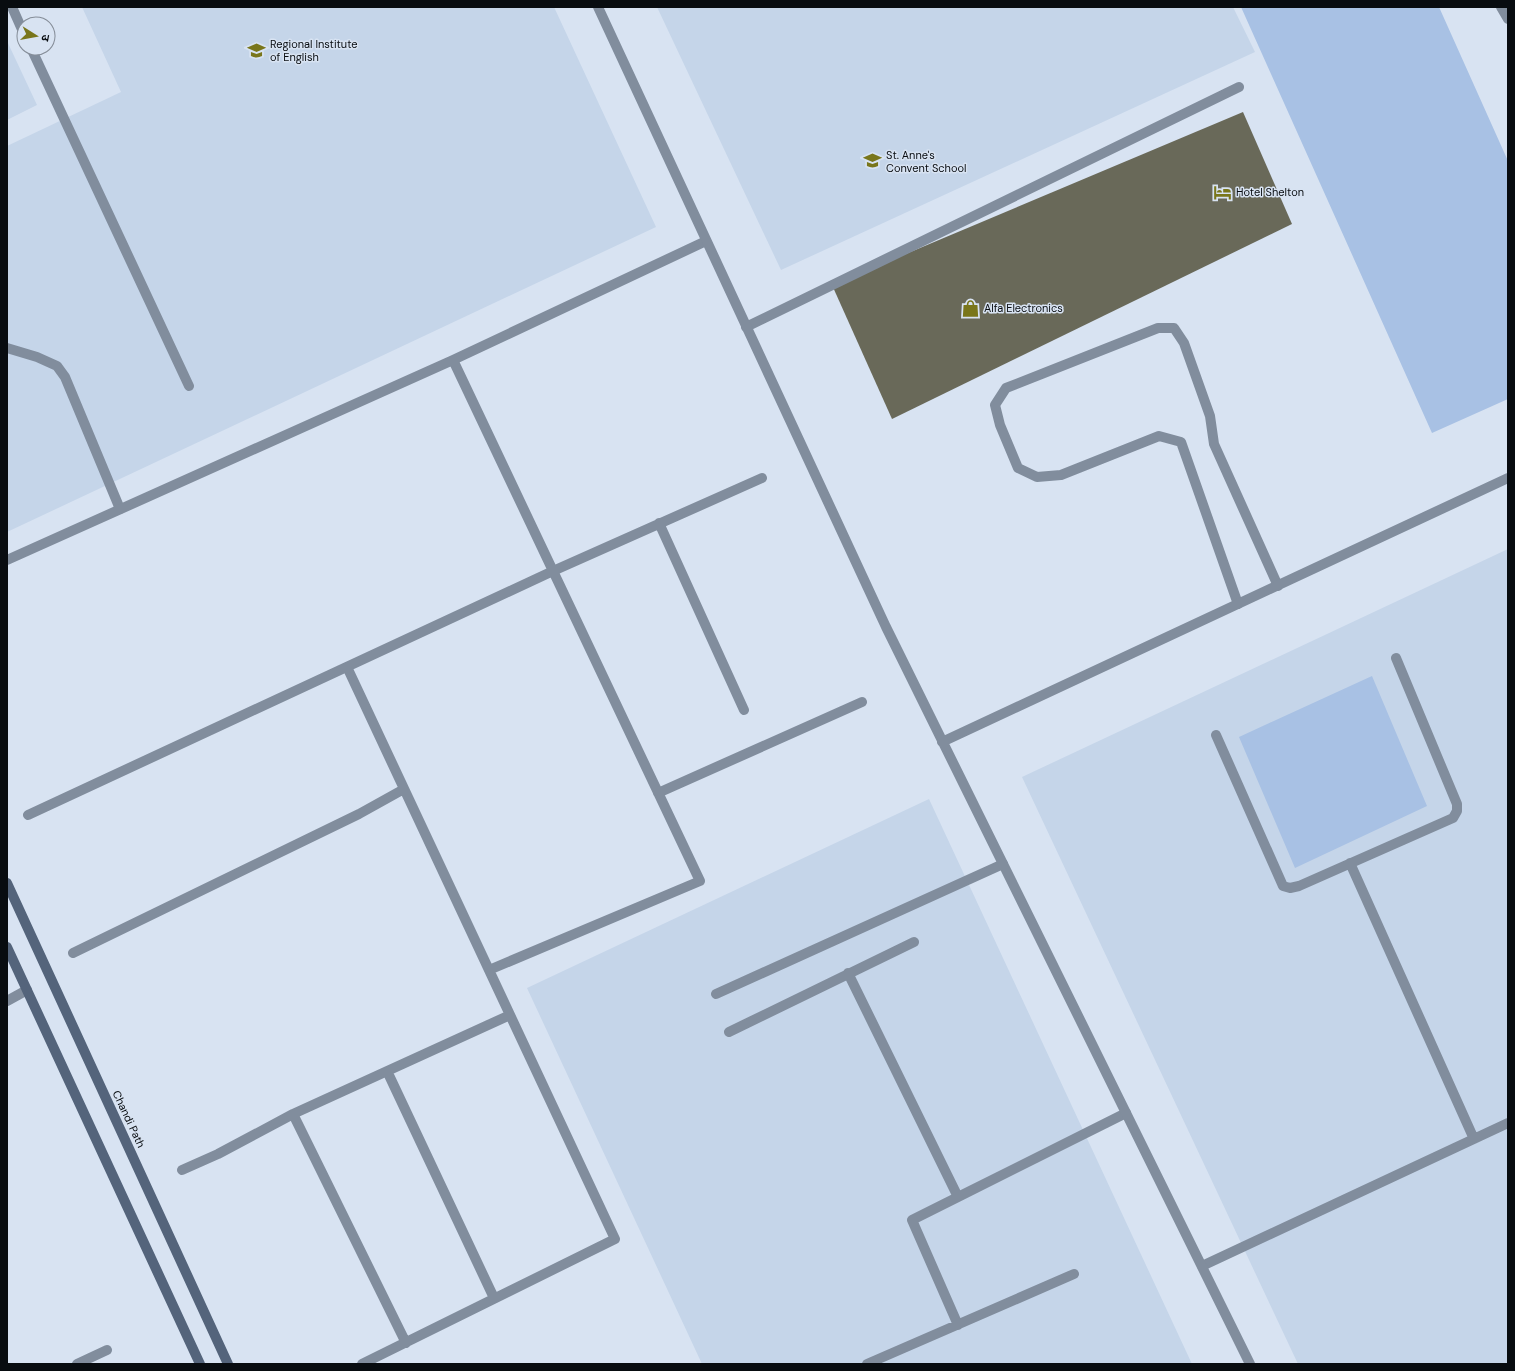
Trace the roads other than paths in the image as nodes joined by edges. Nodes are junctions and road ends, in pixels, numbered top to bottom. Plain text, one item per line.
1 (598, 7) edge
2 (1501, 7) edge
3 (1508, 19) edge
4 (35, 56) edge
5 (1239, 87) dead end
6 (706, 241) junction
7 (746, 326) junction
8 (7, 348) edge
9 (453, 360) junction
10 (189, 386) dead end
11 (762, 478) dead end
12 (1508, 478) edge
13 (120, 509) junction
14 (659, 524) junction
15 (7, 560) edge
16 (553, 571) junction
17 (1278, 586) junction
18 (1238, 604) junction
19 (1396, 658) dead end
20 (347, 667) junction
21 (862, 702) dead end
22 (744, 710) dead end
23 (1216, 735) dead end
24 (942, 742) junction
25 (404, 789) junction
26 (658, 793) junction
27 (28, 815) dead end
28 (1350, 863) junction
29 (1003, 864) junction
30 (7, 883) edge
31 (914, 942) dead end
32 (7, 947) edge
33 (73, 953) dead end
34 (489, 970) junction
35 (848, 973) junction
36 (27, 990) junction
37 (716, 994) dead end
38 (7, 1001) edge
39 (510, 1015) junction
40 (729, 1032) dead end
41 (387, 1071) junction
42 (1126, 1113) junction
43 (293, 1114) junction
44 (1508, 1123) edge
45 (1474, 1139) junction
46 (182, 1170) dead end
47 (958, 1197) junction
48 (1202, 1266) junction
49 (1074, 1274) dead end
50 (494, 1298) junction
51 (958, 1325) junction
52 (406, 1343) junction
53 (107, 1350) dead end
54 (77, 1364) edge
55 (200, 1364) edge
56 (228, 1364) edge
57 (362, 1364) edge
58 (867, 1364) edge
59 (1250, 1364) edge

1 - 6 street
2 - 3 street
4 - 10 street
5 - 7 street
6 - 7 street
6 - 9 street
7 - 24 street
8 - 13 street
9 - 13 street
9 - 16 street
11 - 14 street
12 - 17 street
13 - 15 street
14 - 16 street
14 - 22 street
16 - 20 street
16 - 26 street
17 - 18 street
17 - 18 street
18 - 24 street
19 - 28 street
20 - 25 street
20 - 27 street
21 - 26 street
23 - 28 street
24 - 29 street
25 - 33 street
25 - 34 street
26 - 34 street
28 - 45 street
29 - 37 street
29 - 42 street
30 - 56 main road, Chandi Path
31 - 35 street
32 - 36 main road
34 - 39 street
35 - 40 street
35 - 47 street
36 - 38 street
36 - 55 main road
39 - 41 street
39 - 50 street
41 - 43 street
41 - 50 street
42 - 47 street
42 - 48 street
43 - 46 street
43 - 52 street
44 - 45 street
45 - 48 street
47 - 51 street
48 - 59 street
49 - 51 street
50 - 52 street
51 - 58 street
52 - 57 street
53 - 54 street

